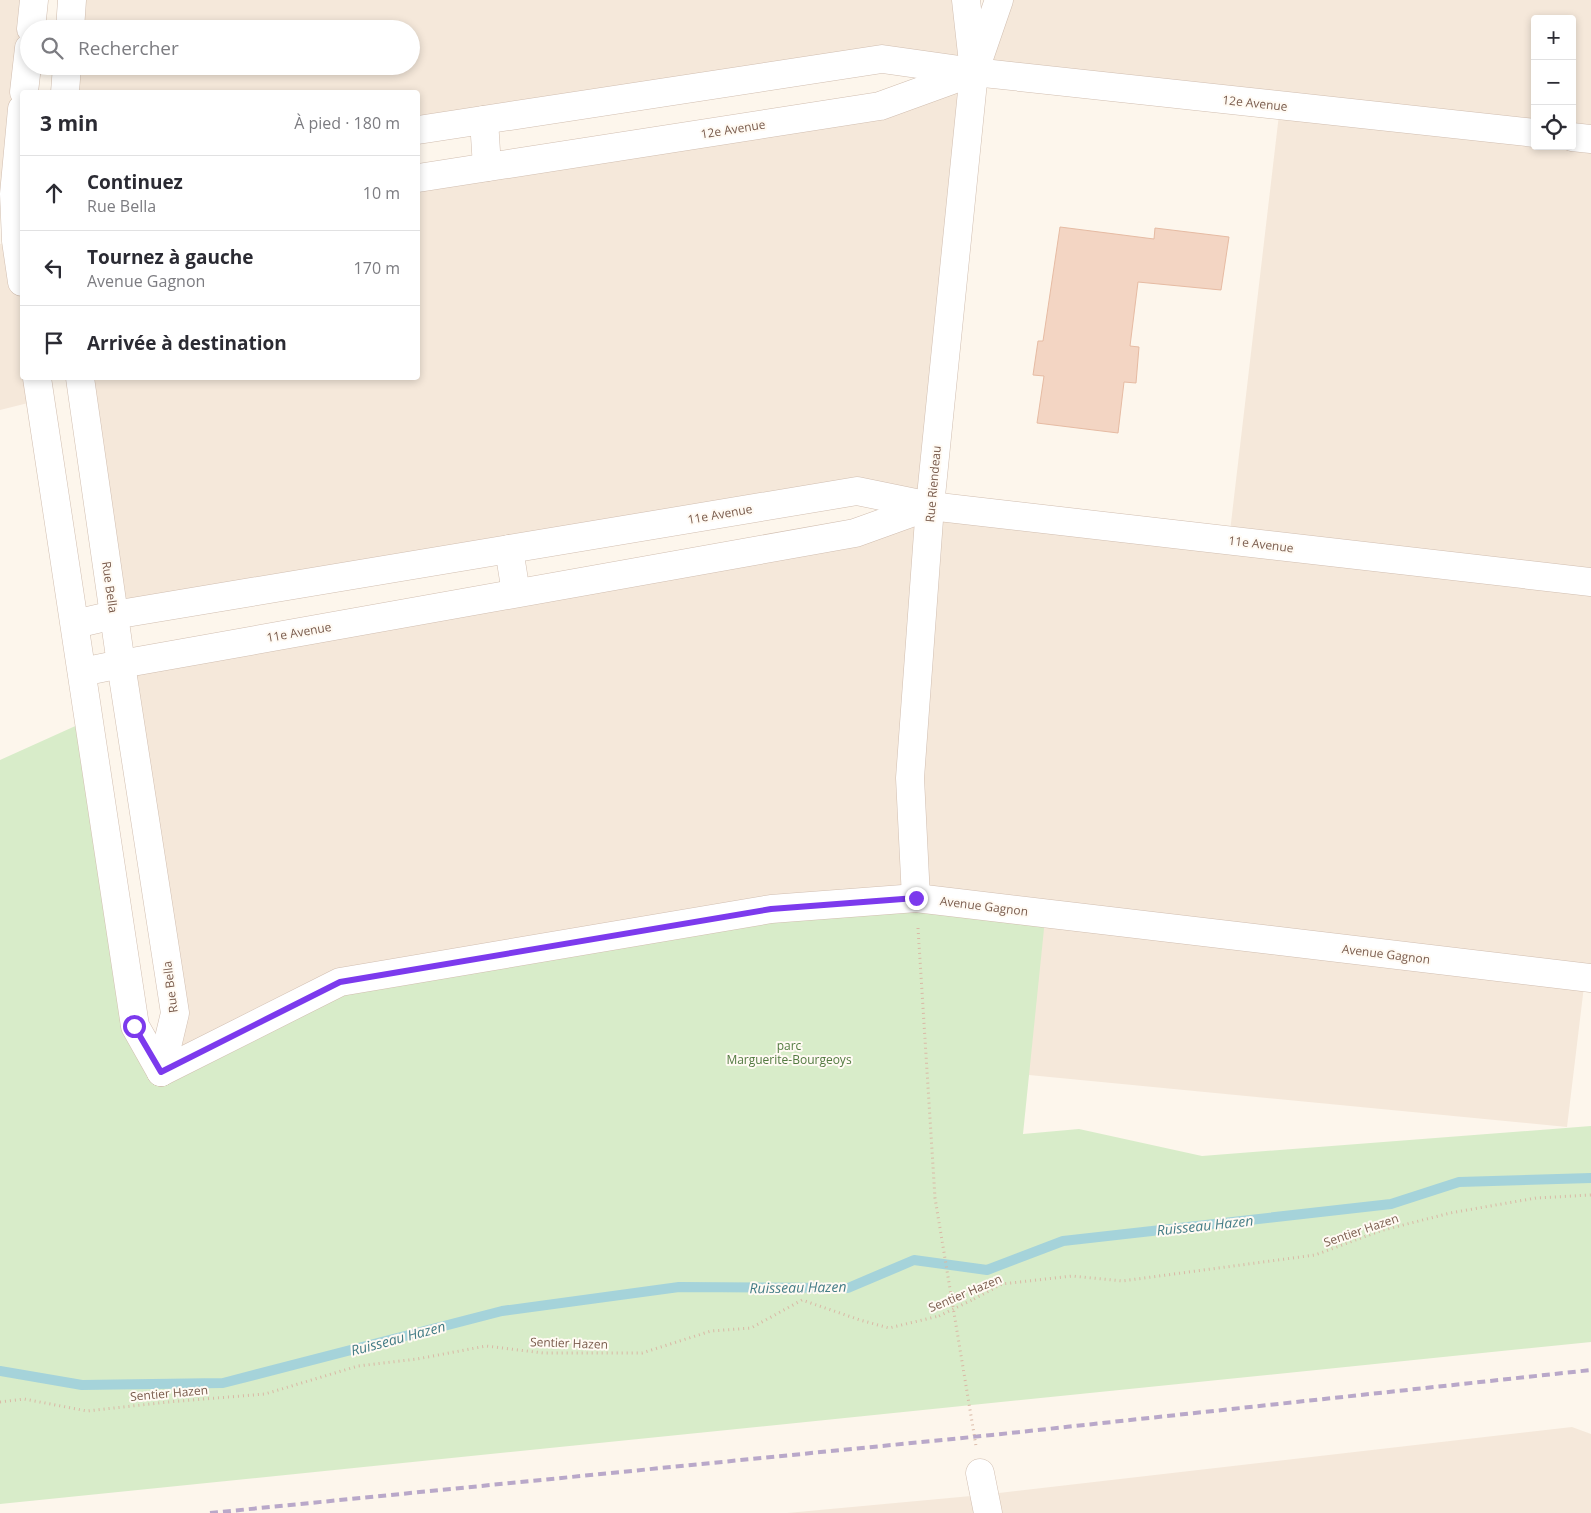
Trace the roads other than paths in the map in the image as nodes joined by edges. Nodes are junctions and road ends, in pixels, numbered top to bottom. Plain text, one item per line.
1 (34, 0) edge
2 (72, 0) edge
3 (966, 0) edge
4 (999, 0) edge
5 (32, 20) edge
6 (71, 20) edge
7 (974, 72) junction
8 (26, 75) edge
9 (66, 75) edge
10 (24, 90) edge
11 (65, 90) edge
12 (484, 120) junction
13 (20, 126) edge
14 (420, 130) edge
15 (1531, 133) edge
16 (1576, 138) edge
17 (1591, 140) edge
18 (487, 167) junction
19 (420, 178) edge
20 (12, 194) edge
21 (13, 242) edge
22 (20, 273) edge
23 (37, 380) edge
24 (80, 380) edge
25 (930, 506) junction
26 (510, 549) junction
27 (1591, 582) edge
28 (516, 593) junction
29 (114, 615) junction
30 (75, 624) junction
31 (121, 664) junction
32 (82, 672) junction
33 (916, 898) junction
34 (1591, 978) edge
35 (161, 1072) junction
36 (980, 1473) road end
37 (988, 1513) edge

1 - 5 street
2 - 6 street
3 - 7 street, Rue Riendeau
4 - 7 street, Rue Riendeau
7 - 12 street, 12e Avenue
7 - 15 street, 12e Avenue
7 - 18 street, 12e Avenue
7 - 25 street, Rue Riendeau
8 - 10 street
9 - 11 street
12 - 14 street, 12e Avenue
12 - 18 street
13 - 20 street
16 - 17 street
18 - 19 street, 12e Avenue
20 - 21 street
21 - 22 street
23 - 30 street
24 - 29 street, Rue Bella
25 - 26 street, 11e Avenue
25 - 27 street, 11e Avenue
25 - 28 street, 11e Avenue
25 - 33 street, Rue Riendeau
26 - 28 street
26 - 29 street, 11e Avenue
28 - 31 street, 11e Avenue
29 - 30 street, 11e Avenue
29 - 31 street, Rue Bella
30 - 32 street
31 - 32 street, 11e Avenue
31 - 35 street, Rue Bella
32 - 35 street
33 - 34 street, Avenue Gagnon
33 - 35 street, Avenue Gagnon
36 - 37 street

